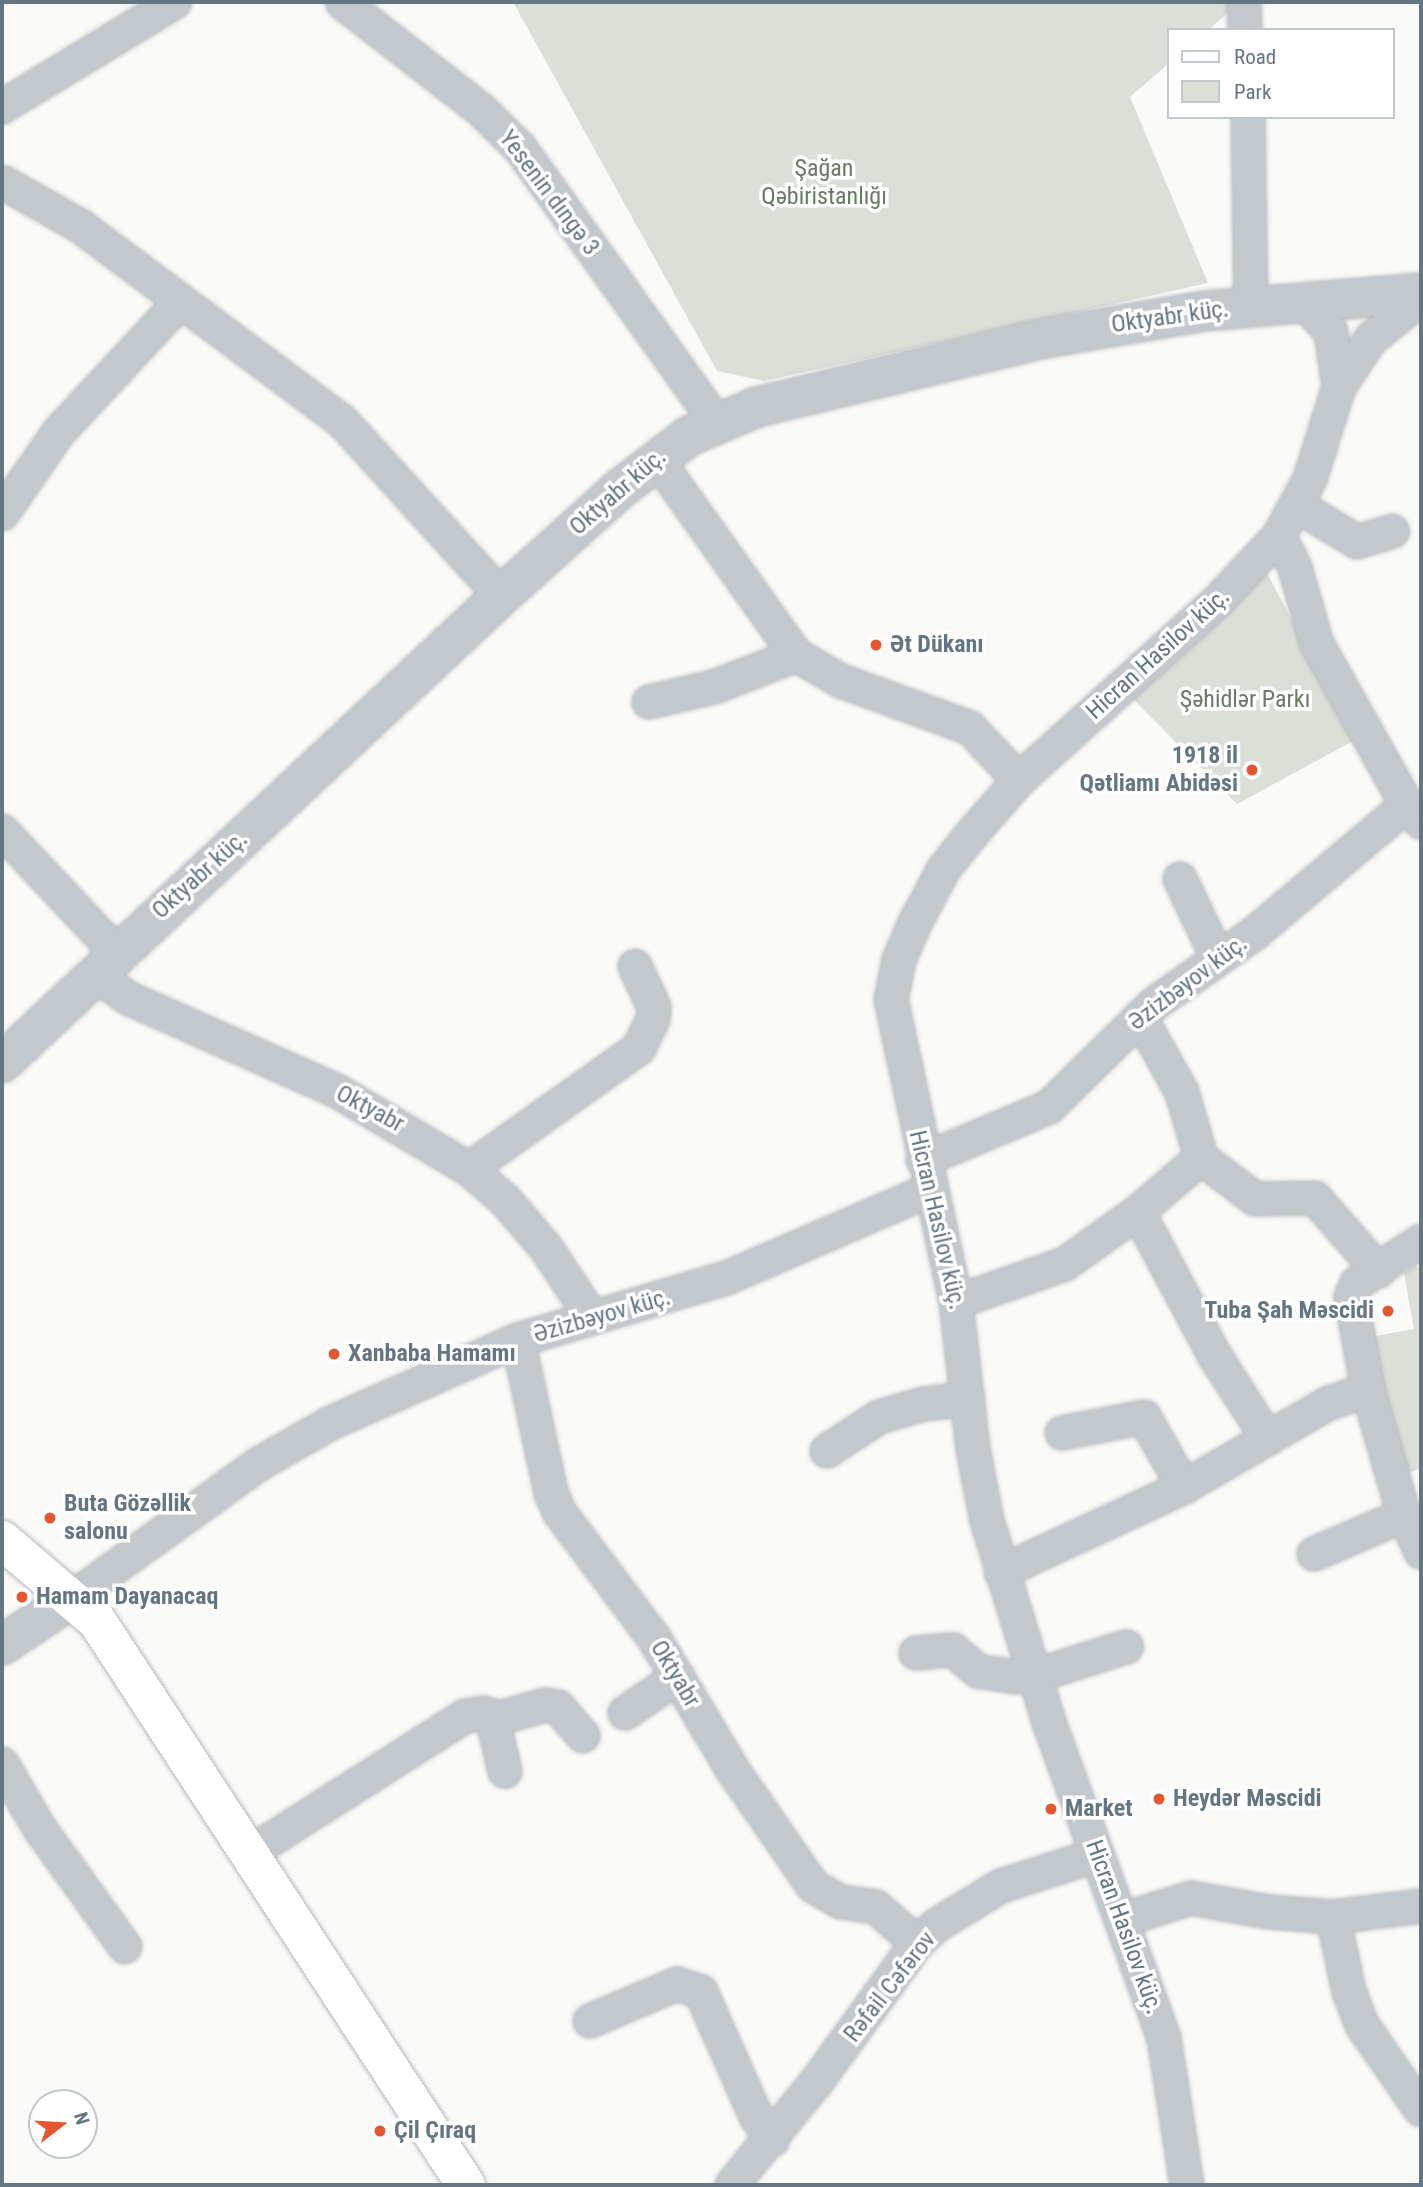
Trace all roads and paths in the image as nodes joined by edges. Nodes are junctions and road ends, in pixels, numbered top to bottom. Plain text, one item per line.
1 (175, 2) edge
2 (342, 2) edge
3 (1244, 2) edge
4 (1245, 28) edge
5 (2, 107) edge
6 (1248, 119) edge
7 (2, 182) edge
8 (1421, 293) edge
9 (1421, 299) edge
10 (180, 302) junction
11 (1351, 302) junction
12 (1306, 304) junction
13 (1251, 306) junction
14 (1371, 339) junction
15 (1339, 387) junction
16 (716, 422) junction
17 (656, 458) junction
18 (1298, 506) junction
19 (2, 514) edge
20 (1392, 531) dead end
21 (1279, 536) junction
22 (501, 596) junction
23 (796, 655) junction
24 (649, 702) dead end
25 (1019, 780) junction
26 (1414, 813) edge
27 (2, 831) edge
28 (1180, 879) dead end
29 (1218, 958) junction
30 (105, 963) junction
31 (635, 966) dead end
32 (1139, 1017) junction
33 (2, 1063) edge
34 (1201, 1158) junction
35 (923, 1160) junction
36 (469, 1169) junction
37 (930, 1190) junction
38 (1138, 1212) junction
39 (1421, 1241) edge
40 (1379, 1270) junction
41 (956, 1302) junction
42 (591, 1316) junction
43 (518, 1340) junction
44 (1368, 1390) junction
45 (968, 1399) junction
46 (1062, 1433) dead end
47 (1268, 1439) junction
48 (827, 1451) dead end
49 (1184, 1487) junction
50 (1407, 1494) edge
51 (2, 1540) edge
52 (1421, 1552) edge
53 (1314, 1553) dead end
54 (1001, 1572) junction
55 (74, 1597) junction
56 (2, 1645) edge
57 (1126, 1647) dead end
58 (916, 1653) dead end
59 (1035, 1676) junction
60 (678, 1677) junction
61 (625, 1713) dead end
62 (492, 1717) junction
63 (583, 1736) dead end
64 (2, 1764) edge
65 (505, 1771) dead end
66 (250, 1853) junction
67 (1097, 1855) junction
68 (1421, 1906) edge
69 (1333, 1917) junction
70 (1121, 1920) junction
71 (917, 1943) junction
72 (125, 1947) dead end
73 (590, 2021) dead end
74 (1421, 2110) edge
75 (773, 2140) junction
76 (466, 2185) edge
77 (732, 2185) edge
78 (1187, 2185) edge

1 - 5 street
2 - 16 street, Yesenin dıngə 3
3 - 4 street
6 - 13 street
7 - 10 street
8 - 11 street, Oktyabr küç.
9 - 14 street
10 - 19 street
10 - 22 street
11 - 12 street, Oktyabr küç.
11 - 14 street
12 - 13 street, Oktyabr küç.
12 - 15 street
13 - 16 street, Oktyabr küç.
14 - 15 street
15 - 18 street, Hicran Hasilov küç.
16 - 17 street, Oktyabr küç.
17 - 22 street, Oktyabr küç.
17 - 23 street
18 - 20 street
18 - 21 street, Hicran Hasilov küç.
21 - 25 street, Hicran Hasilov küç.
21 - 26 street
22 - 30 street, Oktyabr küç.
23 - 24 street
23 - 25 street
25 - 35 street, Hicran Hasilov küç.
26 - 29 street, Əzizbəyov küç.
27 - 30 street, Oktyabr
28 - 29 street
29 - 32 street, Əzizbəyov küç.
30 - 33 street, Oktyabr küç.
30 - 36 street, Oktyabr
31 - 36 street
32 - 34 street
32 - 35 street, Əzizbəyov küç.
34 - 38 street
34 - 40 street
35 - 37 street, Hicran Hasilov küç.
36 - 42 street, Oktyabr
37 - 41 street, Hicran Hasilov küç.
37 - 42 street, Əzizbəyov küç.
38 - 41 street
38 - 47 street
39 - 40 street
40 - 44 street
41 - 45 street, Hicran Hasilov küç.
42 - 43 street, Əzizbəyov küç.
43 - 55 street, Əzizbəyov küç.
43 - 60 street, Oktyabr
44 - 47 street
44 - 50 street
45 - 48 street
45 - 54 street, Hicran Hasilov küç.
46 - 49 street
47 - 49 street
49 - 54 street
50 - 52 street
50 - 53 street
51 - 55 main road
54 - 59 street, Hicran Hasilov küç.
55 - 56 street
55 - 66 main road
57 - 59 street
58 - 59 street
59 - 67 street, Hicran Hasilov küç.
60 - 61 street
60 - 71 street, Oktyabr
62 - 63 street
62 - 65 street
62 - 66 street
64 - 72 street
66 - 76 main road
67 - 70 street, Hicran Hasilov küç.
67 - 71 street, Rəfail Cəfərov
68 - 69 street
69 - 70 street
69 - 74 street
70 - 78 street, Hicran Hasilov küç.
71 - 75 street, Rəfail Cəfərov
73 - 75 street
75 - 77 street, Rəfail Cəfərov

